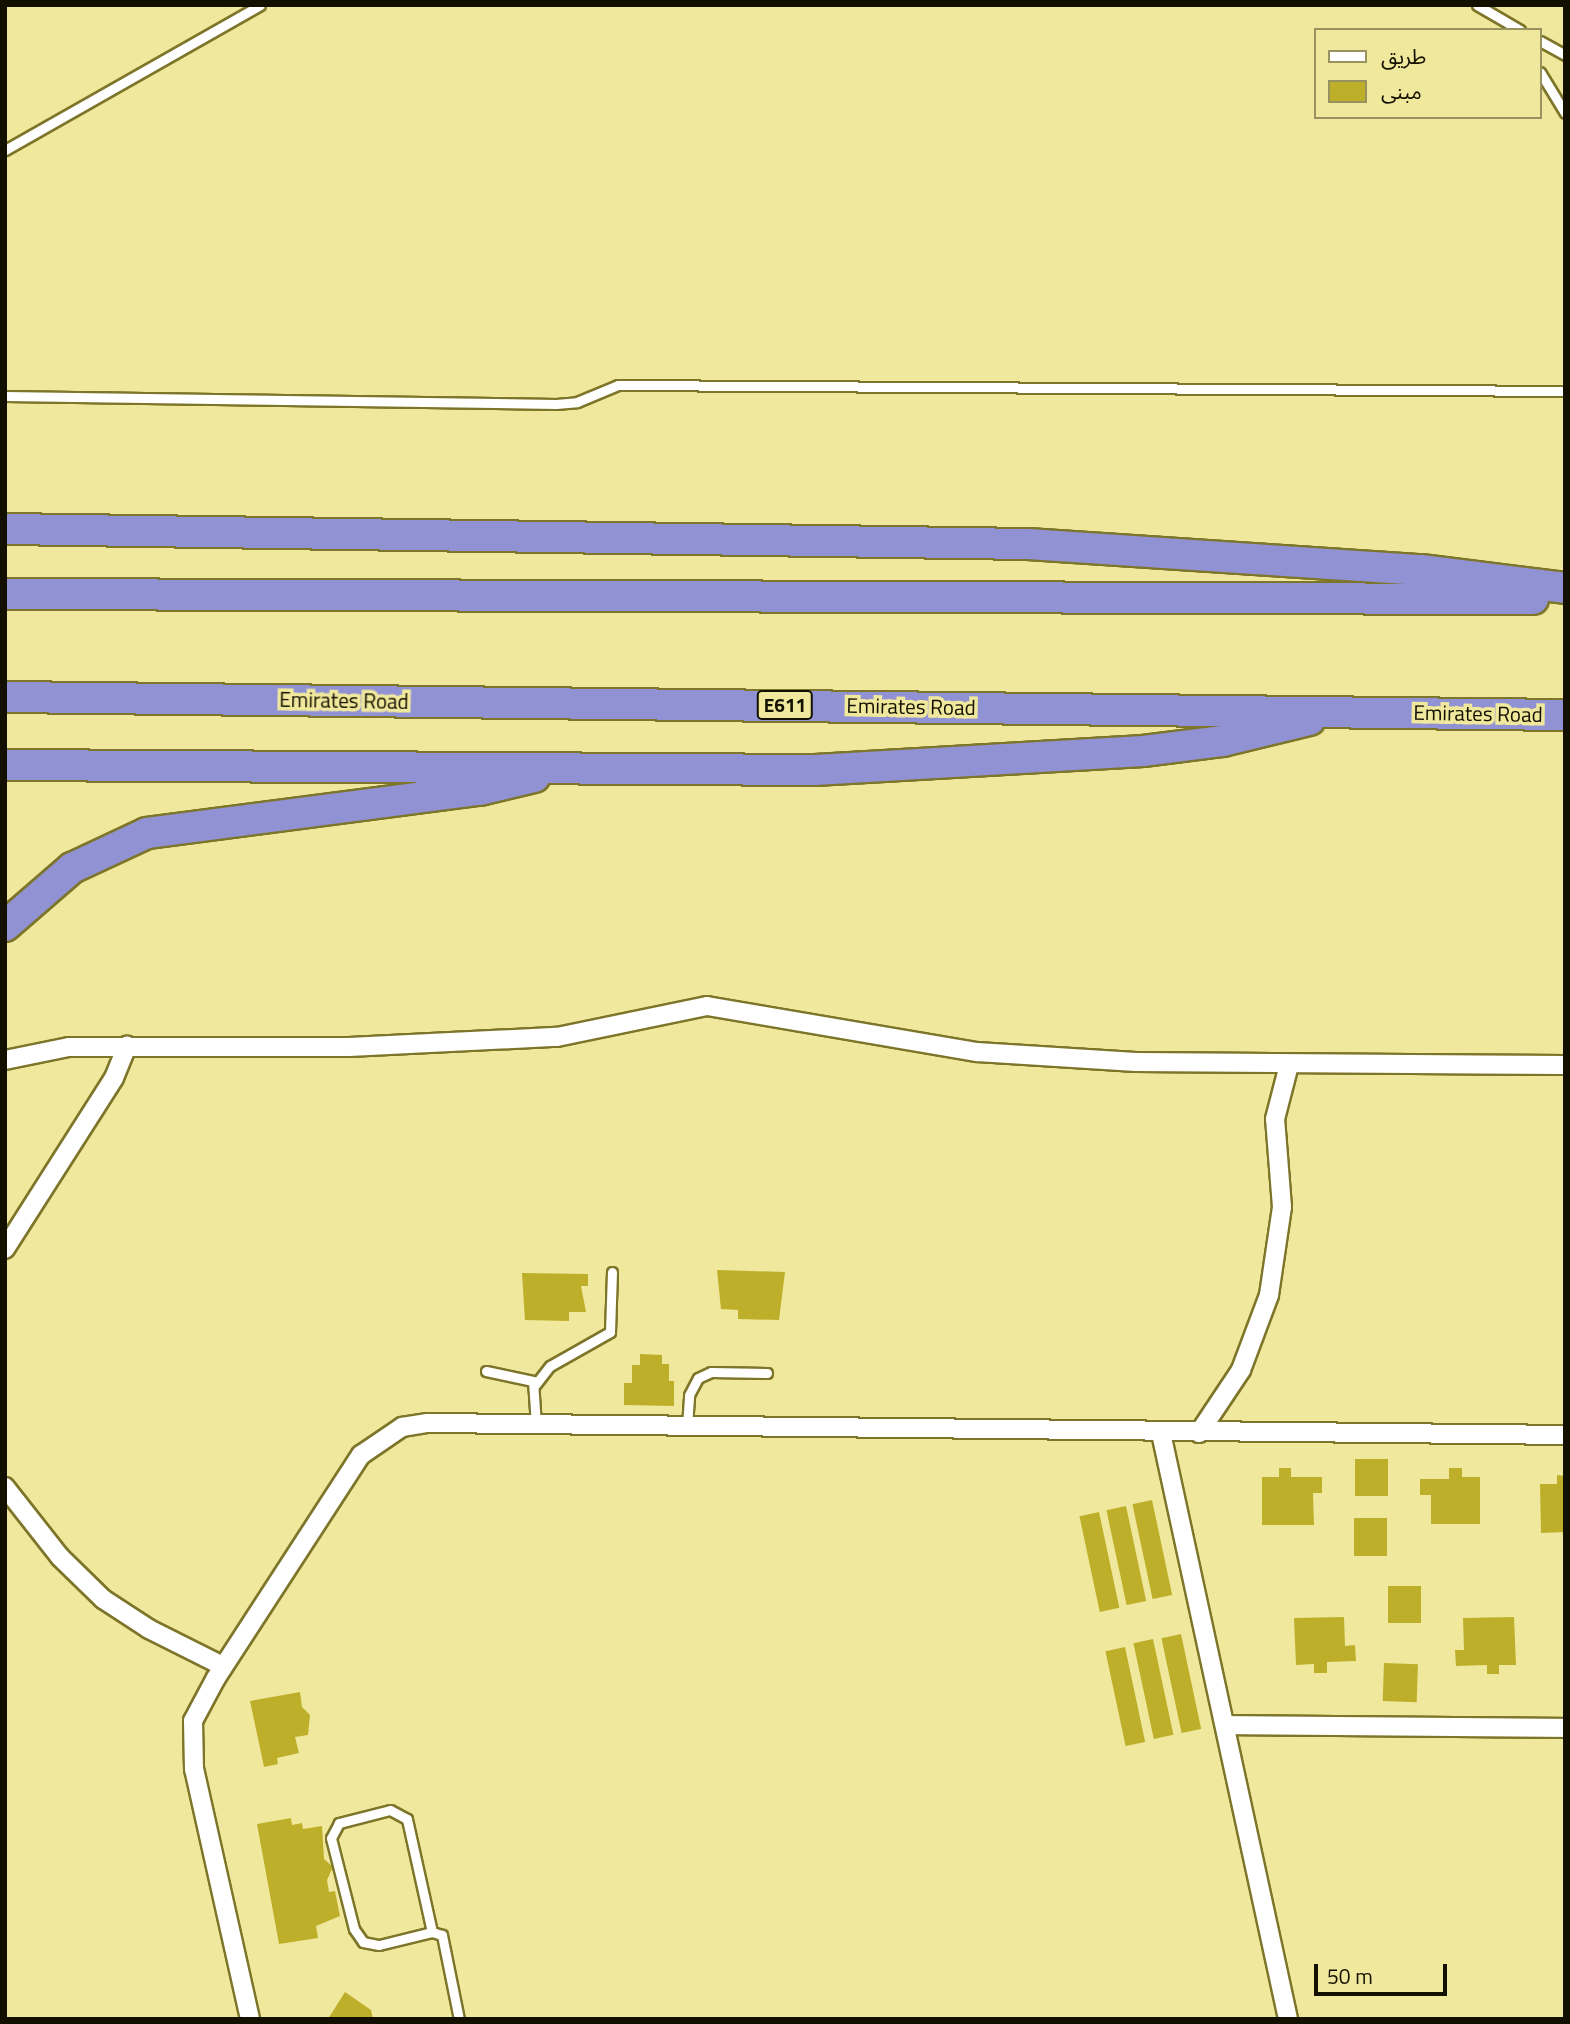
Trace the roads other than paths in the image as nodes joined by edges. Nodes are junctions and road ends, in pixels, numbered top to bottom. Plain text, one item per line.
1 (260, 5) edge
2 (1477, 5) edge
3 (1517, 28) edge
4 (1542, 42) edge
5 (1565, 55) edge
6 (1542, 75) edge
7 (1565, 113) edge
8 (5, 150) edge
9 (1565, 391) edge
10 (5, 396) edge
11 (5, 529) edge
12 (1565, 588) edge
13 (5, 594) edge
14 (1565, 599) edge
15 (5, 697) edge
16 (1340, 710) junction
17 (1565, 715) edge
18 (5, 765) edge
19 (568, 766) junction
20 (5, 926) edge
21 (127, 1046) junction
22 (5, 1060) edge
23 (1289, 1065) junction
24 (1565, 1065) edge
25 (5, 1249) edge
26 (612, 1272) dead end
27 (486, 1371) dead end
28 (767, 1373) dead end
29 (535, 1385) junction
30 (536, 1426) junction
31 (687, 1428) junction
32 (1161, 1433) junction
33 (1199, 1433) junction
34 (1565, 1435) edge
35 (5, 1487) edge
36 (223, 1666) junction
37 (1225, 1725) junction
38 (1565, 1728) edge
39 (432, 1932) junction
40 (250, 2019) edge
41 (459, 2019) edge
42 (1288, 2019) edge

1 - 8 lane
2 - 3 lane
4 - 5 lane
6 - 7 lane
9 - 10 lane
11 - 12 highway
13 - 14 highway
15 - 16 highway, Emirates Road / E611
16 - 17 highway, Emirates Road / E611
16 - 19 highway
18 - 19 highway
19 - 20 highway
21 - 22 street
21 - 23 street
21 - 25 street
23 - 24 street
23 - 33 street
26 - 29 lane
27 - 29 lane
28 - 31 lane
29 - 30 lane
30 - 31 street
30 - 36 street
31 - 32 street
32 - 33 street
32 - 37 street
33 - 34 street
35 - 36 street
36 - 40 street
37 - 38 street
37 - 42 street
39 - 39 lane
39 - 41 lane

